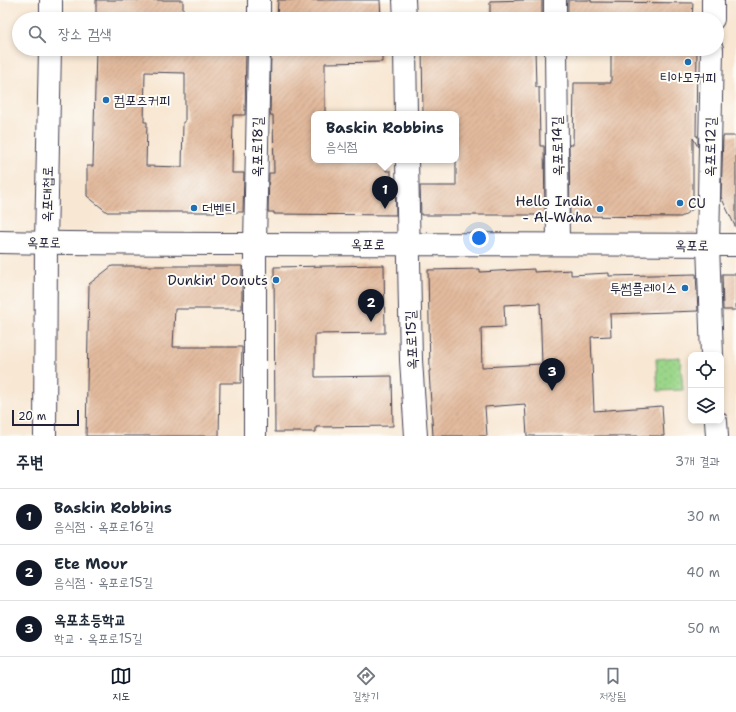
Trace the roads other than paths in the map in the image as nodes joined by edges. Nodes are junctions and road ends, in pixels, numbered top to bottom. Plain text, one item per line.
1 (51, 0) edge
2 (259, 0) edge
3 (404, 0) edge
4 (555, 0) edge
5 (713, 0) edge
6 (51, 12) edge
7 (259, 12) edge
8 (404, 12) edge
9 (555, 12) edge
10 (713, 12) edge
11 (50, 56) edge
12 (259, 56) edge
13 (405, 56) edge
14 (556, 56) edge
15 (712, 56) edge
16 (406, 111) edge
17 (406, 163) edge
18 (0, 242) edge
19 (46, 242) junction
20 (408, 243) junction
21 (255, 244) junction
22 (558, 244) junction
23 (708, 245) junction
24 (736, 245) edge
25 (712, 352) edge
26 (716, 424) edge
27 (45, 436) edge
28 (255, 436) edge
29 (416, 436) edge
30 (717, 436) edge

1 - 6 street
2 - 7 street
3 - 8 street
4 - 9 street
5 - 10 street
11 - 19 street, 옥포대첩로
12 - 21 street, 옥포로18길
13 - 16 street
14 - 22 street, 옥포로14길
15 - 23 street, 옥포로12길
17 - 20 street, 옥포로15길
18 - 19 street, 옥포로
19 - 21 street, 옥포로
19 - 27 street, 옥포대첩로
20 - 21 street, 옥포로
20 - 22 street, 옥포로
20 - 29 street, 옥포로15길
21 - 28 street, 옥포로18길
22 - 23 street, 옥포로
23 - 24 street, 옥포로
23 - 25 street, 옥포로12길
26 - 30 street

